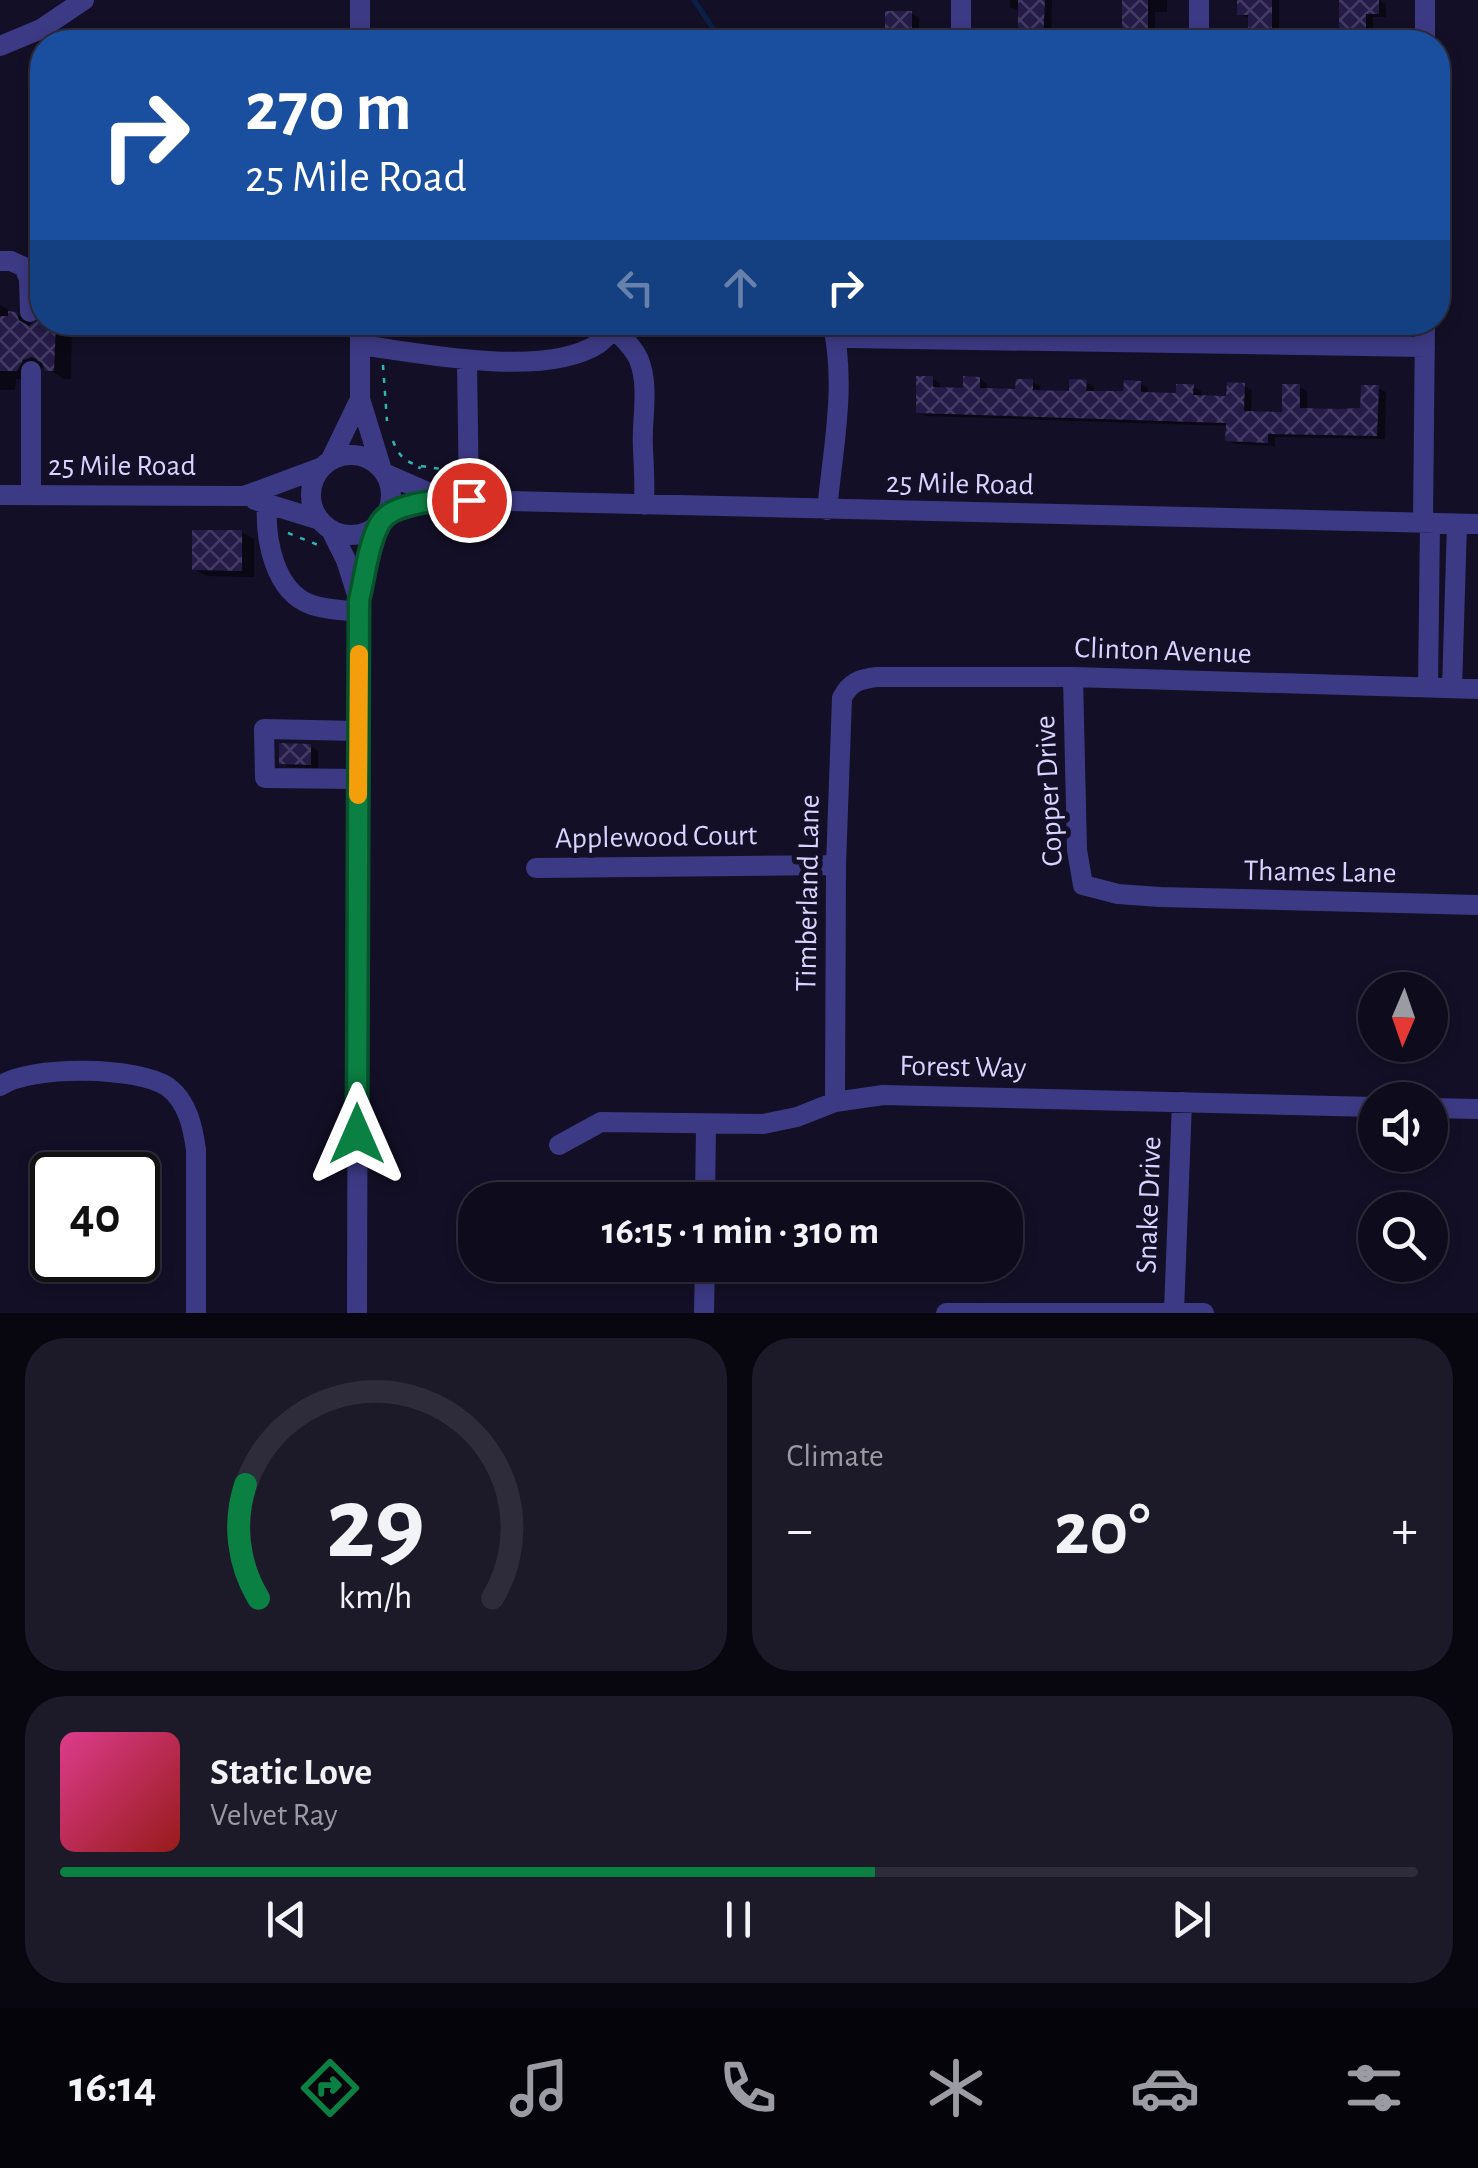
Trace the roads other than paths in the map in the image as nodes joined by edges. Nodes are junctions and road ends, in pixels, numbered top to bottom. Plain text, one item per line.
1 (84, 0) edge
2 (360, 0) edge
3 (961, 0) edge
4 (1199, 0) edge
5 (1424, 0) edge
6 (41, 30) edge
7 (360, 30) edge
8 (961, 30) edge
9 (1199, 30) edge
10 (1424, 30) edge
11 (30, 34) edge
12 (0, 46) edge
13 (0, 260) edge
14 (30, 312) dead end
15 (366, 335) edge
16 (608, 335) edge
17 (623, 335) edge
18 (835, 335) edge
19 (892, 335) edge
20 (1232, 335) edge
21 (1425, 335) edge
22 (850, 338) dead end
23 (371, 346) junction
24 (1425, 346) junction
25 (467, 361) junction
26 (31, 371) dead end
27 (360, 399) junction
28 (326, 464) junction
29 (384, 470) junction
30 (0, 495) edge
31 (32, 495) junction
32 (244, 496) junction
33 (441, 498) junction
34 (469, 500) junction
35 (267, 504) junction
36 (644, 505) junction
37 (826, 510) junction
38 (383, 520) junction
39 (1426, 523) junction
40 (1468, 524) edge
41 (324, 532) junction
42 (359, 606) junction
43 (1073, 677) junction
44 (848, 686) joint
45 (1428, 688) junction
46 (1452, 689) junction
47 (1478, 690) edge
48 (358, 731) junction
49 (358, 778) junction
50 (836, 865) junction
51 (536, 868) dead end
52 (1160, 897) joint
53 (1478, 905) edge
54 (0, 1086) edge
55 (835, 1102) junction
56 (1182, 1102) junction
57 (1358, 1107) edge
58 (1448, 1108) edge
59 (1478, 1108) edge
60 (706, 1125) junction
61 (559, 1145) dead end
62 (705, 1182) edge
63 (704, 1282) edge
64 (1174, 1311) edge
65 (196, 1313) edge
66 (357, 1313) edge
67 (704, 1313) edge
68 (946, 1313) edge
69 (1204, 1313) edge

1 - 6 street
2 - 7 street
3 - 8 street
4 - 9 street
5 - 10 street
11 - 12 street
13 - 14 street
15 - 23 street
16 - 25 street
17 - 36 street
18 - 37 street
19 - 22 street
20 - 24 street
21 - 24 street
23 - 25 street
23 - 27 street
24 - 39 street
25 - 34 street
26 - 31 street
27 - 28 street
27 - 29 street
28 - 29 street
28 - 32 street, 25 Mile Road
28 - 41 street
29 - 33 street, 25 Mile Road
29 - 38 street
30 - 31 street, 25 Mile Road
31 - 32 street, 25 Mile Road
32 - 35 street, 25 Mile Road
33 - 34 street, 25 Mile Road
33 - 38 street, 25 Mile Road
34 - 36 street, 25 Mile Road
35 - 41 street, 25 Mile Road
35 - 42 street
36 - 37 street, 25 Mile Road
37 - 39 street, 25 Mile Road
38 - 41 street
38 - 42 street
39 - 40 street, 25 Mile Road
39 - 45 street
40 - 46 street
41 - 42 street
42 - 48 street
43 - 44 street, Clinton Avenue
43 - 45 street, Clinton Avenue
43 - 52 street, Copper Drive
44 - 50 street, Timberland Lane
45 - 46 street, Clinton Avenue
46 - 47 street, Clinton Avenue
48 - 49 street
48 - 49 street
49 - 66 street
50 - 51 street, Applewood Court
50 - 55 street, Timberland Lane
52 - 53 street, Thames Lane
54 - 65 street
55 - 56 street, Forest Way
55 - 60 street, Forest Way
56 - 57 street, Forest Way
56 - 64 street, Snake Drive
58 - 59 street
60 - 61 street, Forest Way
60 - 62 street
63 - 67 street
64 - 68 street
64 - 69 street

